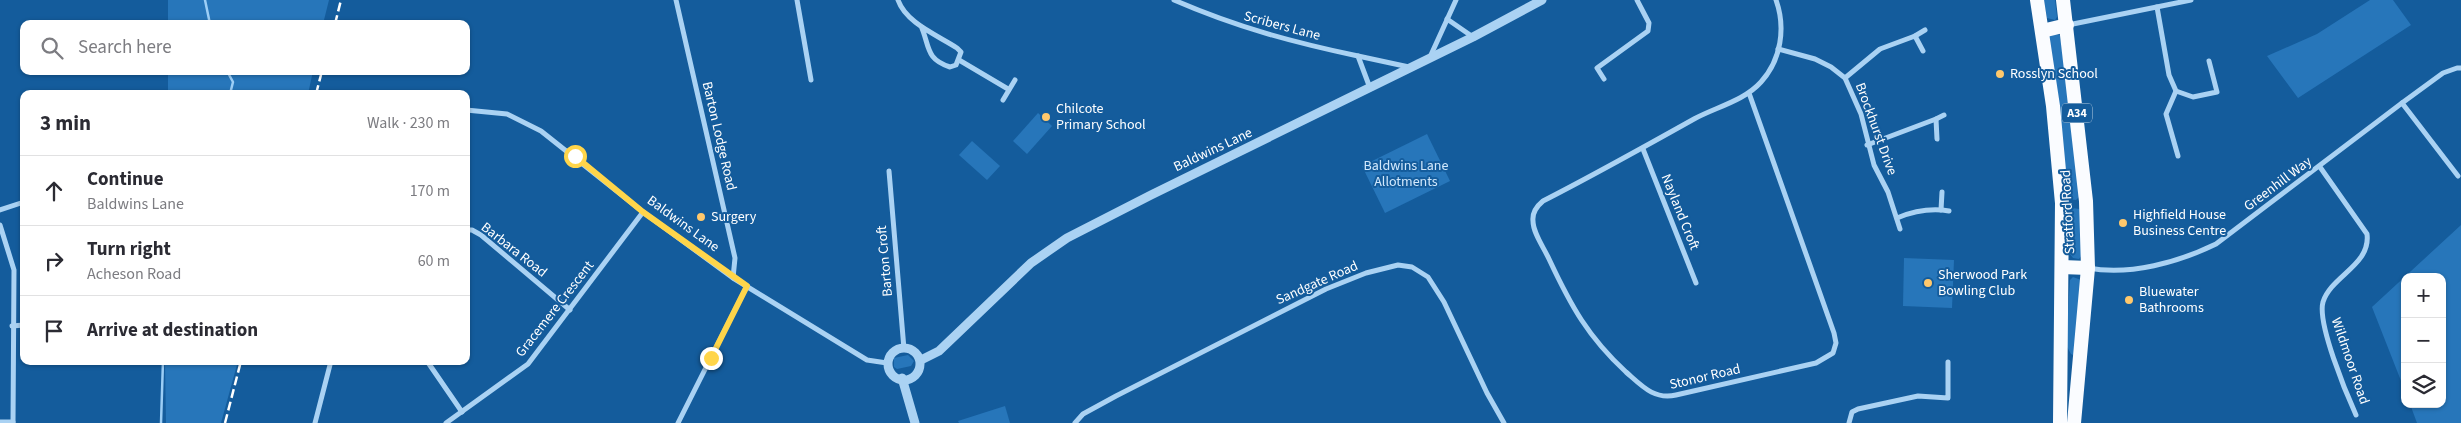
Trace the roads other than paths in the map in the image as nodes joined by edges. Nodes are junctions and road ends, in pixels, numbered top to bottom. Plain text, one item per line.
1 (676, 0) edge
2 (797, 0) edge
3 (898, 0) edge
4 (1174, 0) edge
5 (1456, 0) edge
6 (1542, 0) edge
7 (1637, 0) edge
8 (2037, 0) edge
9 (2063, 0) edge
10 (2191, 0) edge
11 (1777, 1) edge
12 (2156, 7) junction
13 (1447, 19) junction
14 (2067, 25) junction
15 (921, 26) junction
16 (1925, 30) dead end
17 (2042, 31) junction
18 (1915, 36) junction
19 (1473, 38) junction
20 (1778, 49) junction
21 (1923, 51) dead end
22 (1358, 56) junction
23 (1430, 58) junction
24 (959, 60) junction
25 (2209, 61) dead end
26 (1412, 67) junction
27 (2461, 68) edge
28 (1845, 78) junction
29 (1604, 79) dead end
30 (811, 80) dead end
31 (1015, 80) dead end
32 (1370, 88) junction
33 (1008, 89) junction
34 (2176, 91) junction
35 (1749, 93) junction
36 (1003, 100) dead end
37 (2402, 103) junction
38 (470, 110) edge
39 (1944, 115) dead end
40 (1936, 119) junction
41 (1936, 139) dead end
42 (1867, 145) junction
43 (1643, 150) junction
44 (2178, 156) dead end
45 (2320, 166) junction
46 (889, 171) dead end
47 (2458, 176) dead end
48 (1942, 192) dead end
49 (2086, 202) junction
50 (20, 203) edge
51 (2062, 203) junction
52 (0, 210) edge
53 (1941, 210) junction
54 (1949, 211) dead end
55 (643, 212) junction
56 (1896, 218) junction
57 (0, 225) edge
58 (1900, 229) dead end
59 (470, 231) edge
60 (2062, 267) junction
61 (2088, 268) junction
62 (733, 278) junction
63 (1696, 283) dead end
64 (747, 286) junction
65 (570, 310) junction
66 (20, 325) edge
67 (12, 326) junction
68 (904, 349) junction
69 (921, 360) junction
70 (1948, 362) dead end
71 (887, 363) junction
72 (2071, 364) junction
73 (331, 365) edge
74 (430, 365) edge
75 (902, 378) junction
76 (462, 412) junction
77 (2356, 414) dead end
78 (0, 422) edge
79 (13, 422) edge
80 (315, 423) edge
81 (446, 423) edge
82 (678, 423) edge
83 (915, 423) edge
84 (1075, 423) edge
85 (1504, 423) edge
86 (1849, 423) edge
87 (2061, 423) edge
88 (2074, 423) edge

1 - 62 street, Barton Lodge Road
2 - 30 street
3 - 15 street
4 - 22 street, Scribers Lane
5 - 13 street
6 - 19 street, Baldwins Lane
7 - 29 street
8 - 17 highway, Stratford Road / A34
9 - 14 highway, Stratford Road / A34
10 - 12 street
11 - 20 street, Stonor Road
12 - 14 street
12 - 34 street
13 - 19 street
13 - 23 street
14 - 17 highway
14 - 49 highway, Stratford Road / A34
15 - 24 street
15 - 24 street
16 - 18 street
17 - 51 highway, Stratford Road / A34
18 - 21 street
18 - 28 street
19 - 23 street, Baldwins Lane
20 - 28 street, Brockhurst Drive
20 - 35 street, Stonor Road
22 - 26 street, Scribers Lane
22 - 32 street
23 - 26 street, Baldwins Lane
24 - 33 street
25 - 34 street
26 - 32 street, Baldwins Lane
27 - 37 street, Greenhill Way
28 - 42 street, Brockhurst Drive
31 - 33 street
32 - 69 street, Baldwins Lane
33 - 36 street
34 - 44 street
35 - 43 street, Stonor Road
35 - 43 street, Stonor Road
37 - 45 street, Greenhill Way
37 - 47 street
38 - 55 street, Baldwins Lane
39 - 40 street
40 - 41 street
40 - 42 street
42 - 56 street, Brockhurst Drive
43 - 63 street, Nayland Croft
45 - 61 street, Greenhill Way
45 - 77 street, Wildmoor Road
46 - 68 street, Barton Croft
48 - 53 street
49 - 51 highway
49 - 61 highway, Stratford Road / A34
50 - 52 street
51 - 60 highway, Stratford Road / A34
53 - 54 street
53 - 56 street
55 - 62 street, Baldwins Lane
55 - 65 street, Gracemere Crescent
56 - 58 street, Brockhurst Drive
57 - 67 street
59 - 65 street, Barbara Road
60 - 61 highway
60 - 72 highway, Stratford Road / A34
61 - 72 highway, Stratford Road / A34
62 - 64 street, Baldwins Lane
64 - 71 street, Baldwins Lane
64 - 82 street
65 - 76 street, Gracemere Crescent
66 - 67 street
67 - 79 street
68 - 69 street
68 - 71 street
69 - 75 street
70 - 86 street
71 - 75 street
72 - 87 highway
72 - 88 highway, Stratford Road / A34
73 - 80 street
74 - 76 street
75 - 83 street
76 - 81 street, Gracemere Crescent
78 - 79 street
84 - 85 street, Sandgate Road

